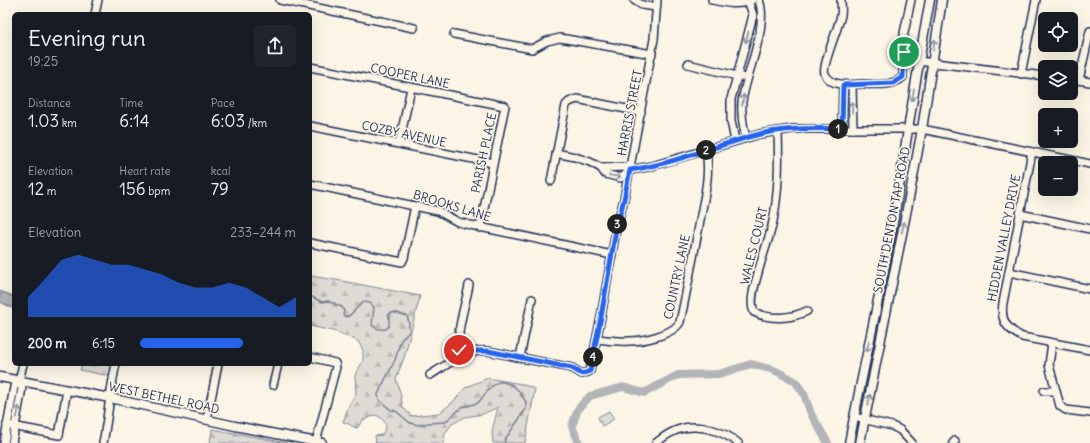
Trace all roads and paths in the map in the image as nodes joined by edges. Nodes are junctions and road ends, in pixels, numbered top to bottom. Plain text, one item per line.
1 (98, 0) edge
2 (280, 0) edge
3 (634, 0) edge
4 (712, 0) edge
5 (759, 0) edge
6 (841, 0) edge
7 (911, 0) edge
8 (930, 0) edge
9 (942, 0) edge
10 (1036, 0) edge
11 (750, 1) edge
12 (656, 4) edge
13 (95, 12) edge
14 (414, 28) dead end
15 (1090, 31) edge
16 (454, 34) dead end
17 (652, 54) junction
18 (918, 61) junction
19 (931, 63) junction
20 (688, 64) dead end
21 (312, 67) edge
22 (1021, 74) junction
23 (1038, 75) edge
24 (737, 76) junction
25 (747, 79) junction
26 (1079, 80) joint
27 (1090, 82) edge
28 (843, 85) junction
29 (852, 85) junction
30 (411, 88) junction
31 (505, 106) joint
32 (641, 112) junction
33 (312, 126) edge
34 (908, 128) junction
35 (842, 129) junction
36 (853, 129) junction
37 (922, 129) junction
38 (778, 131) junction
39 (746, 138) junction
40 (735, 142) junction
41 (399, 144) junction
42 (706, 150) junction
43 (1032, 152) junction
44 (556, 153) junction
45 (493, 163) junction
46 (1090, 164) edge
47 (630, 170) junction
48 (551, 181) dead end
49 (312, 184) edge
50 (415, 206) junction
51 (1020, 214) junction
52 (480, 228) junction
53 (1090, 229) edge
54 (312, 243) edge
55 (612, 255) junction
56 (885, 263) junction
57 (896, 266) junction
58 (1009, 272) junction
59 (469, 285) dead end
60 (1090, 289) edge
61 (532, 299) dead end
62 (806, 311) dead end
63 (874, 320) junction
64 (884, 322) junction
65 (597, 338) junction
66 (1052, 343) junction
67 (1090, 350) edge
68 (312, 357) edge
69 (461, 357) junction
70 (520, 357) junction
71 (23, 366) edge
72 (116, 366) edge
73 (218, 366) edge
74 (278, 366) edge
75 (430, 375) dead end
76 (0, 377) edge
77 (19, 381) junction
78 (273, 385) dead end
79 (67, 390) junction
80 (1056, 391) junction
81 (1044, 392) dead end
82 (110, 398) junction
83 (1090, 414) edge
84 (854, 417) junction
85 (207, 419) junction
86 (865, 419) junction
87 (7, 425) junction
88 (15, 427) junction
89 (861, 441) edge
90 (319, 442) edge
91 (4, 443) edge
92 (12, 443) edge
93 (103, 443) edge
94 (656, 443) edge
95 (738, 443) edge
96 (849, 443) edge
97 (912, 443) edge

1 - 13 street
2 - 14 street
3 - 12 street
4 - 11 street
5 - 25 street
6 - 28 street
7 - 29 street
8 - 18 main road, SOUTH DENTON TAP ROAD
19 -> 9 main road, SOUTH DENTON TAP ROAD
10 - 22 street
11 -> 24 street
12 - 17 street, HARRIS STREET
15 - 26 street
16 - 17 street
17 - 32 street, HARRIS STREET
18 - 19 street
18 -> 34 main road, SOUTH DENTON TAP ROAD
19 - 22 street
19 - 37 main road, SOUTH DENTON TAP ROAD
20 - 24 street
21 - 30 street, COOPER LANE
22 - 23 street
24 - 25 street
24 - 40 street
39 -> 25 street
26 - 27 street
28 - 29 street
28 - 35 street
36 -> 29 street
30 - 31 street, COOPER LANE
30 - 41 street
31 - 45 street, PARISH PLACE
32 - 44 street
32 - 47 street, HARRIS STREET
33 - 41 street, COZBY AVENUE
34 - 36 street
34 - 37 street
34 - 56 main road, SOUTH DENTON TAP ROAD
35 - 36 street
35 - 38 street
37 - 43 street
57 -> 37 main road, SOUTH DENTON TAP ROAD
38 - 39 street
38 - 62 street, WALES COURT
39 - 40 street
40 - 42 street
41 - 45 street, COZBY AVENUE
42 - 47 street
42 - 65 street, COUNTRY LANE
43 - 46 street
43 - 51 street, HIDDEN VALLEY DRIVE
44 - 47 street
44 - 48 street
45 - 52 street, PARISH PLACE
47 - 55 street, HARRIS STREET
49 - 50 street, BROOKS LANE
50 - 52 street, BROOKS LANE
50 - 54 street
51 - 53 street
51 - 58 street, HIDDEN VALLEY DRIVE
52 - 55 street, BROOKS LANE
55 - 65 street, HARRIS STREET
56 - 57 main road
56 - 63 main road, SOUTH DENTON TAP ROAD
57 - 64 main road, SOUTH DENTON TAP ROAD
58 - 60 street
58 - 66 street, HIDDEN VALLEY DRIVE
59 - 69 street
61 - 70 street
63 - 64 main road
63 -> 84 main road, SOUTH DENTON TAP ROAD
86 -> 64 main road, SOUTH DENTON TAP ROAD
65 - 70 street, HARRIS STREET
66 - 67 street, HIDDEN VALLEY DRIVE
66 - 80 street
68 - 90 street
69 - 70 street
69 - 75 street
71 - 77 street
72 - 82 street
73 - 85 street
74 - 78 street
76 - 77 main road, WEST BETHEL ROAD
77 - 79 main road, WEST BETHEL ROAD
77 - 87 street
88 -> 77 street
79 - 82 main road, WEST BETHEL ROAD
79 - 88 street
80 - 81 street
80 - 83 street
82 - 85 main road, WEST BETHEL ROAD
82 - 93 street
84 - 86 street
84 - 96 main road, SOUTH DENTON TAP ROAD
85 - 90 main road, WEST BETHEL ROAD
86 - 89 main road, SOUTH DENTON TAP ROAD
86 - 97 street
87 - 88 street
87 - 91 street
88 - 92 street
94 - 95 street

